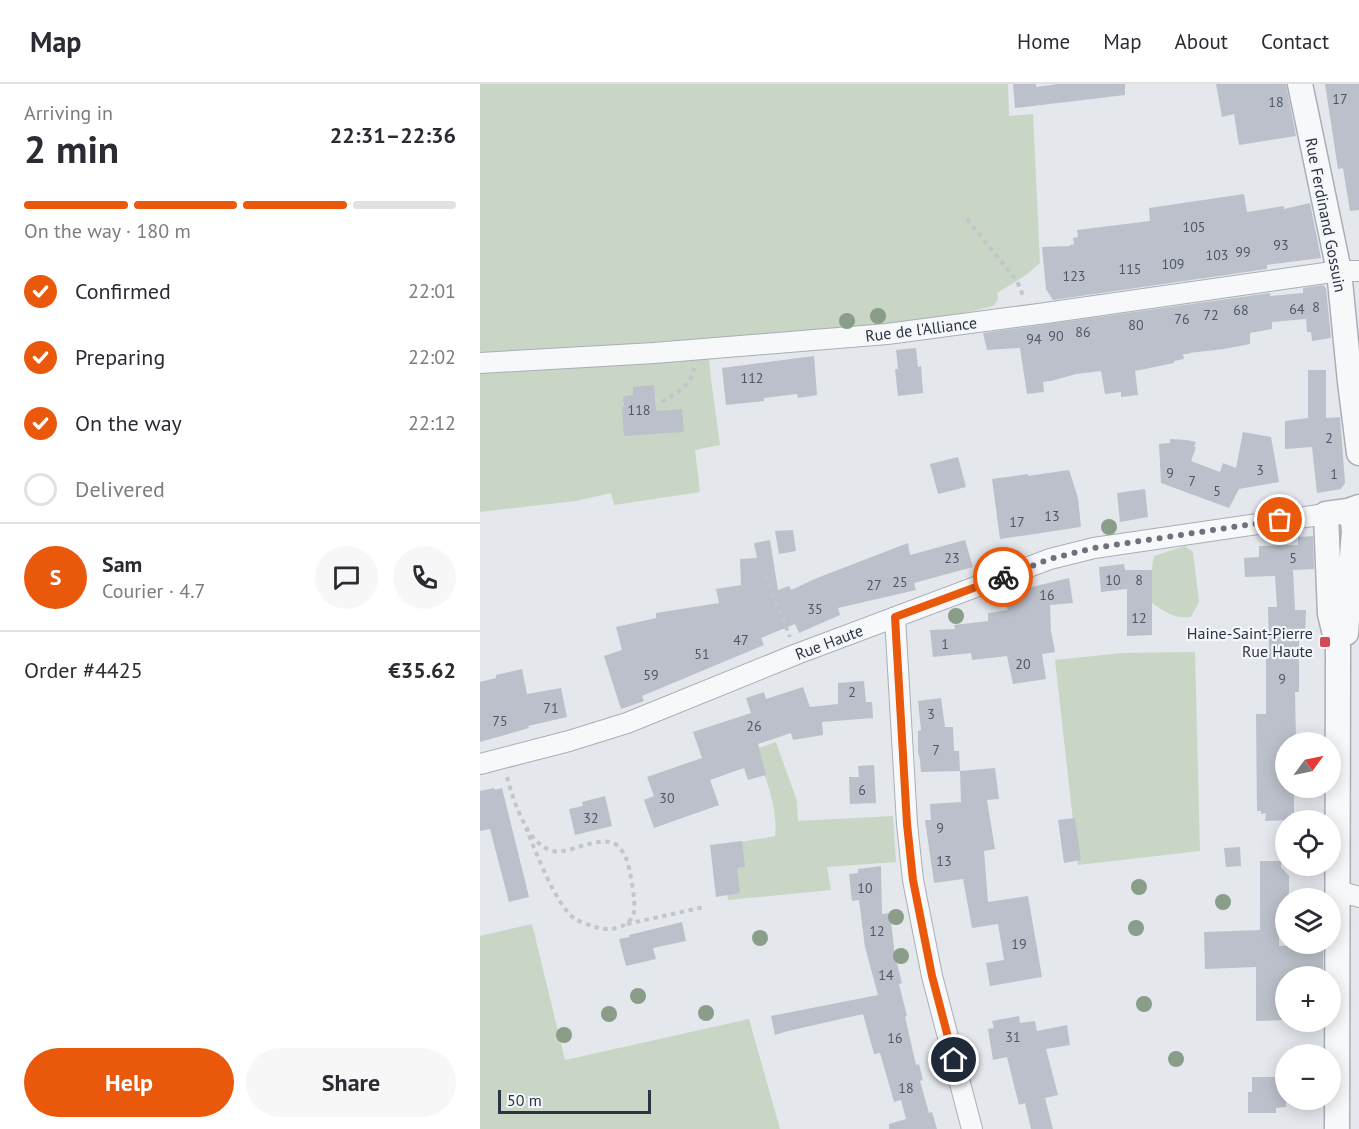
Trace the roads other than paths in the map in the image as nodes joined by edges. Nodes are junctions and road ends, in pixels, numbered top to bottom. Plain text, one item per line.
1 (1300, 84) edge
2 (1349, 271) edge
3 (480, 363) edge
4 (1359, 453) edge
5 (1344, 511) edge
6 (1359, 567) edge
7 (895, 617) junction
8 (1348, 639) edge
9 (480, 764) edge
10 (1348, 894) edge
11 (972, 1129) edge
12 (1337, 1129) edge

1 - 2 street, Rue Ferdinand Gossuin
2 - 3 street, Rue de l'Alliance
2 - 4 street, Rue Ferdinand Gossuin
5 - 7 street, Rue Haute
5 - 8 street
6 - 8 street
7 - 9 street, Rue Haute
7 - 11 street
8 - 10 street
10 - 12 street

